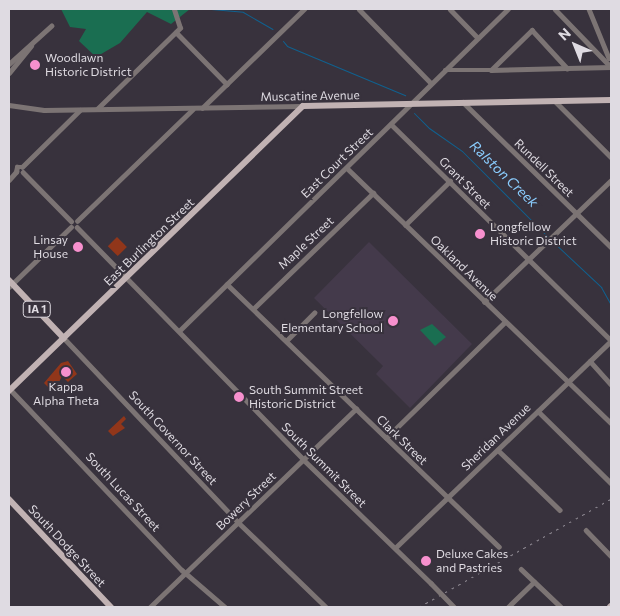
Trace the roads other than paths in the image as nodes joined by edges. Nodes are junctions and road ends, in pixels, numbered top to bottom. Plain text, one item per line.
1 (174, 9) edge
2 (304, 9) edge
3 (359, 9) edge
4 (450, 9) edge
5 (508, 9) edge
6 (555, 9) edge
7 (589, 9) edge
8 (51, 26) dead end
9 (176, 32) junction
10 (478, 38) junction
11 (31, 46) junction
12 (608, 58) edge
13 (9, 64) edge
14 (611, 67) edge
15 (567, 68) junction
16 (445, 70) junction
17 (491, 70) junction
18 (9, 73) edge
19 (431, 83) junction
20 (227, 84) junction
21 (611, 100) edge
22 (555, 101) junction
23 (463, 102) junction
24 (411, 103) junction
25 (9, 105) edge
26 (303, 106) junction
27 (202, 108) junction
28 (194, 109) junction
29 (80, 110) junction
30 (97, 110) junction
31 (391, 124) junction
32 (611, 157) edge
33 (346, 168) junction
34 (22, 169) junction
35 (9, 180) edge
36 (611, 180) edge
37 (450, 181) junction
38 (373, 194) junction
39 (576, 213) junction
40 (74, 224) junction
41 (405, 225) junction
42 (611, 247) edge
43 (529, 259) junction
44 (127, 278) junction
45 (10, 283) edge
46 (227, 284) junction
47 (484, 302) junction
48 (253, 309) junction
49 (314, 313) dead end
50 (505, 322) junction
51 (179, 331) junction
52 (64, 338) junction
53 (611, 340) edge
54 (286, 341) junction
55 (590, 362) junction
56 (567, 383) junction
57 (611, 384) edge
58 (9, 389) edge
59 (356, 409) junction
60 (538, 411) junction
61 (611, 423) edge
62 (386, 438) junction
63 (498, 450) junction
64 (304, 460) junction
65 (611, 482) edge
66 (448, 498) junction
67 (10, 503) edge
68 (560, 510) dead end
69 (238, 522) junction
70 (586, 530) dead end
71 (395, 548) junction
72 (499, 548) dead end
73 (611, 556) edge
74 (521, 569) dead end
75 (186, 572) junction
76 (534, 582) junction
77 (111, 607) edge
78 (150, 607) edge
79 (225, 607) edge
80 (326, 607) edge
81 (455, 607) edge
82 (508, 607) edge
83 (561, 607) edge

1 - 9 street
2 - 20 street
3 - 19 street
4 - 10 street
5 - 10 street, East Court Street
6 - 12 street
7 - 12 street
8 - 11 street
9 - 20 street
9 - 30 street
10 - 16 street, East Court Street
11 - 13 street
11 - 18 street
12 - 14 street
14 - 15 street
15 - 17 street
15 - 17 street
16 - 17 street
16 - 19 street, East Court Street
19 - 24 street, East Court Street
20 - 27 street
21 - 22 main road, Muscatine Avenue
22 - 23 main road, Muscatine Avenue
22 - 32 street
23 - 24 main road, Muscatine Avenue
23 - 39 street, Rundell Street
24 - 26 main road, Muscatine Avenue
24 - 31 street, East Court Street
25 - 29 street, Muscatine Avenue
26 - 27 street, Muscatine Avenue
26 - 44 main road, East Burlington Street
27 - 28 street, Muscatine Avenue
28 - 30 street, Muscatine Avenue
28 - 40 street
29 - 30 street, Muscatine Avenue
29 - 34 street
31 - 33 street, East Court Street
31 - 37 street, Grant Street
33 - 38 street, Oakland Avenue
33 - 46 street, East Court Street
34 - 35 street
34 - 40 street, South Summit Street
36 - 39 street
37 - 41 street
37 - 43 street, Grant Street
38 - 41 street, Oakland Avenue
38 - 48 street, Maple Street
39 - 42 street, Rundell Street
39 - 43 street
40 - 44 street, South Summit Street
40 - 45 street
41 - 47 street, Oakland Avenue
43 - 47 street
43 - 53 street, Grant Street
44 - 51 street, South Summit Street
44 - 52 main road, East Burlington Street
45 - 52 main road, South Governor Street / IA 1
46 - 48 street, Clark Street
46 - 51 street, East Court Street
47 - 50 street, Oakland Avenue
48 - 54 street, Clark Street
49 - 54 street
50 - 56 street, Oakland Avenue
50 - 62 street
51 - 64 street, South Summit Street
52 - 58 main road, East Burlington Street
52 - 69 street, South Governor Street
53 - 55 street, Sheridan Avenue
54 - 59 street, Clark Street
55 - 56 street, Sheridan Avenue
55 - 57 street
56 - 60 street, Sheridan Avenue
56 - 61 street, Oakland Avenue
58 - 75 street, South Lucas Street
59 - 62 street, Clark Street
59 - 64 street, Bowery Street
60 - 63 street, Sheridan Avenue
60 - 65 street
62 - 66 street, Clark Street
63 - 66 street, Sheridan Avenue
63 - 68 street
64 - 69 street, Bowery Street
64 - 71 street, South Summit Street
66 - 71 street, Sheridan Avenue
66 - 72 street, Clark Street
67 - 77 main road, South Dodge Street
69 - 75 street, Bowery Street
69 - 80 street, South Governor Street
70 - 73 street
71 - 81 street, South Summit Street, bridge
74 - 76 street
75 - 78 street, Bowery Street
75 - 79 street, South Lucas Street
76 - 82 street
76 - 83 street

